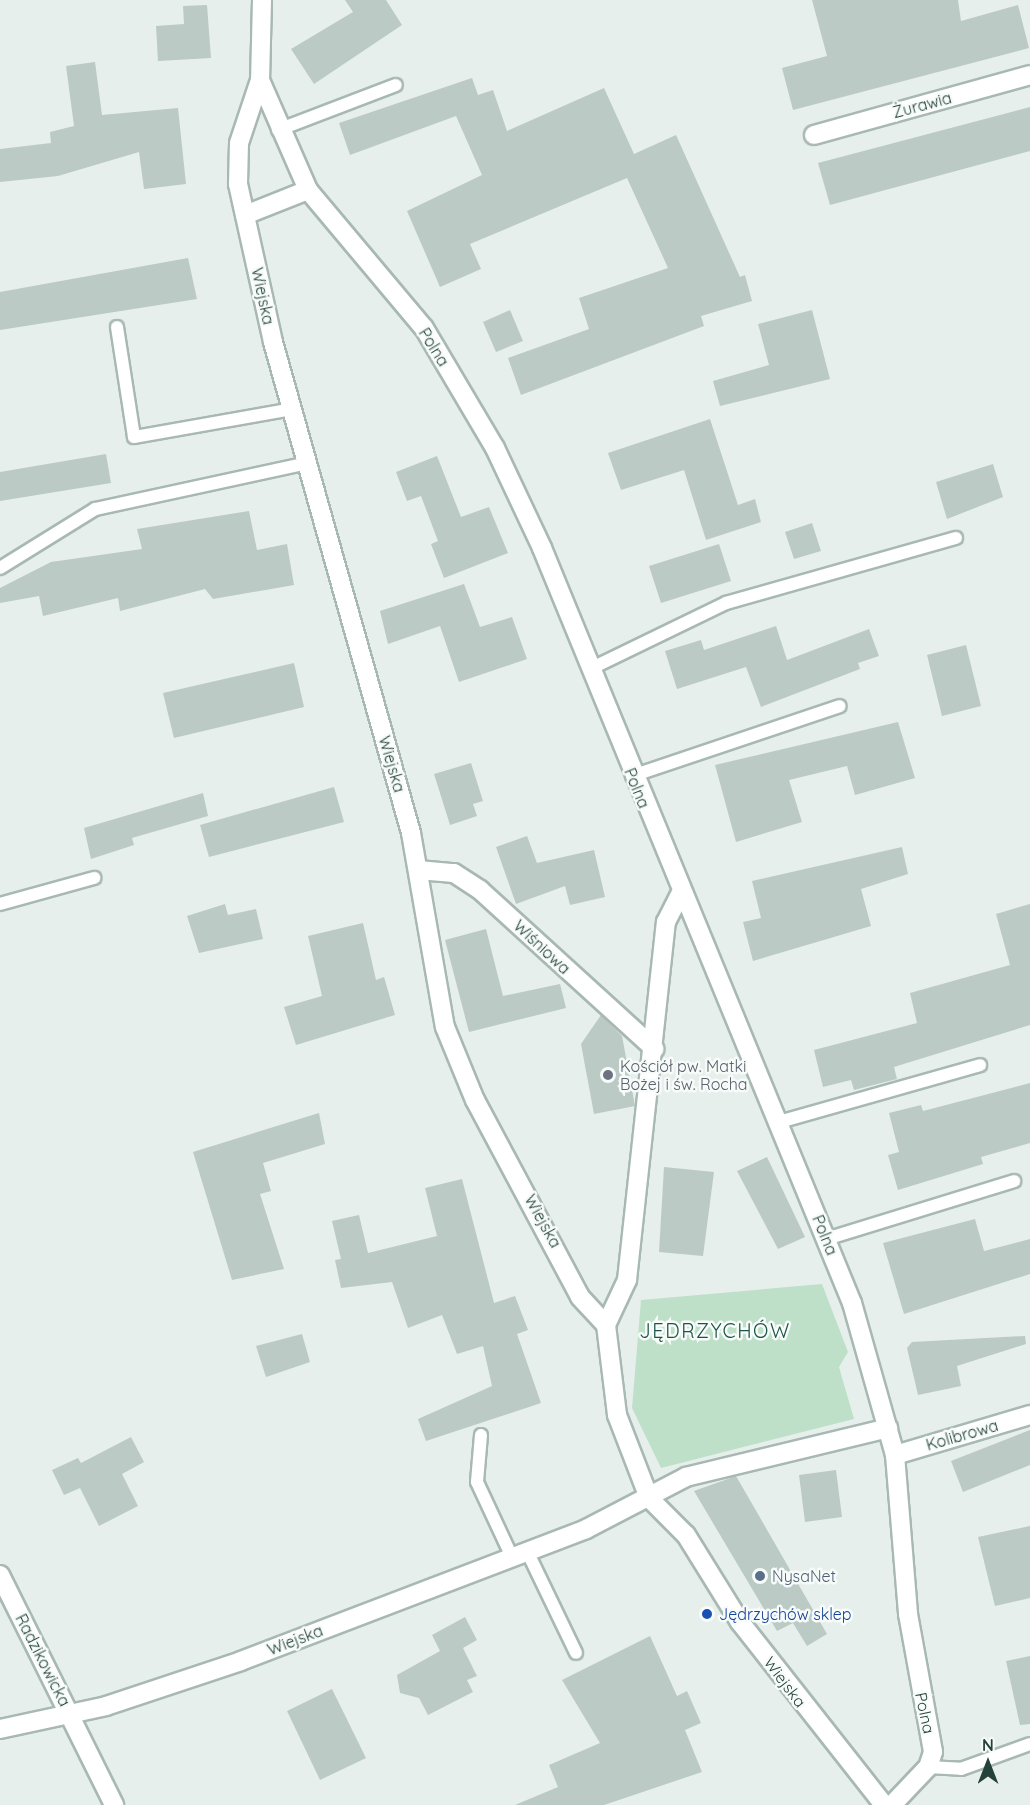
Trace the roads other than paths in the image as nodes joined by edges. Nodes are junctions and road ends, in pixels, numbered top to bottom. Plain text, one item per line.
1 (262, 0) edge
2 (1030, 75) edge
3 (260, 80) junction
4 (396, 86) dead end
5 (278, 130) junction
6 (814, 135) dead end
7 (308, 189) junction
8 (246, 215) junction
9 (117, 327) dead end
10 (292, 409) junction
11 (307, 464) junction
12 (956, 538) dead end
13 (0, 568) edge
14 (592, 668) junction
15 (840, 706) dead end
16 (632, 776) junction
17 (418, 870) junction
18 (94, 878) dead end
19 (680, 894) junction
20 (0, 904) edge
21 (654, 1049) junction
22 (980, 1065) dead end
23 (778, 1122) junction
24 (1014, 1181) dead end
25 (826, 1239) junction
26 (606, 1325) junction
27 (1030, 1415) edge
28 (888, 1428) junction
29 (481, 1436) dead end
30 (895, 1455) junction
31 (649, 1498) junction
32 (520, 1554) junction
33 (0, 1575) edge
34 (576, 1653) dead end
35 (70, 1714) junction
36 (0, 1728) edge
37 (1030, 1744) edge
38 (928, 1767) junction
39 (114, 1805) edge
40 (884, 1805) edge
41 (892, 1805) edge

1 - 3 street, Wiejska
2 - 6 street, Żurawia
3 - 5 street, Polna
3 - 8 street, Wiejska
4 - 5 lane
5 - 7 street, Polna
7 - 8 street
7 - 14 street, Polna
8 - 10 street, Wiejska
9 - 10 lane
10 - 11 street, Wiejska
11 - 13 lane
11 - 17 street, Wiejska
12 - 14 lane
14 - 16 street, Polna
15 - 16 lane
16 - 19 street, Polna
17 - 21 street, Wiśniowa
17 - 26 street, Wiejska
18 - 20 lane
19 - 21 street
19 - 23 street, Polna
21 - 26 street
22 - 23 lane
23 - 25 street, Polna
24 - 25 lane
25 - 28 street, Polna
26 - 31 street, Wiejska
27 - 30 street, Kolibrowa
28 - 30 street, Polna
28 - 31 street
29 - 32 lane
30 - 38 street, Polna
31 - 32 street, Wiejska
31 - 40 street, Wiejska
32 - 34 lane
32 - 35 street, Wiejska
33 - 35 street, Radzikowicka
35 - 36 street, Radzikowicka
35 - 39 street, Radzikowicka
37 - 38 lane
38 - 41 street

